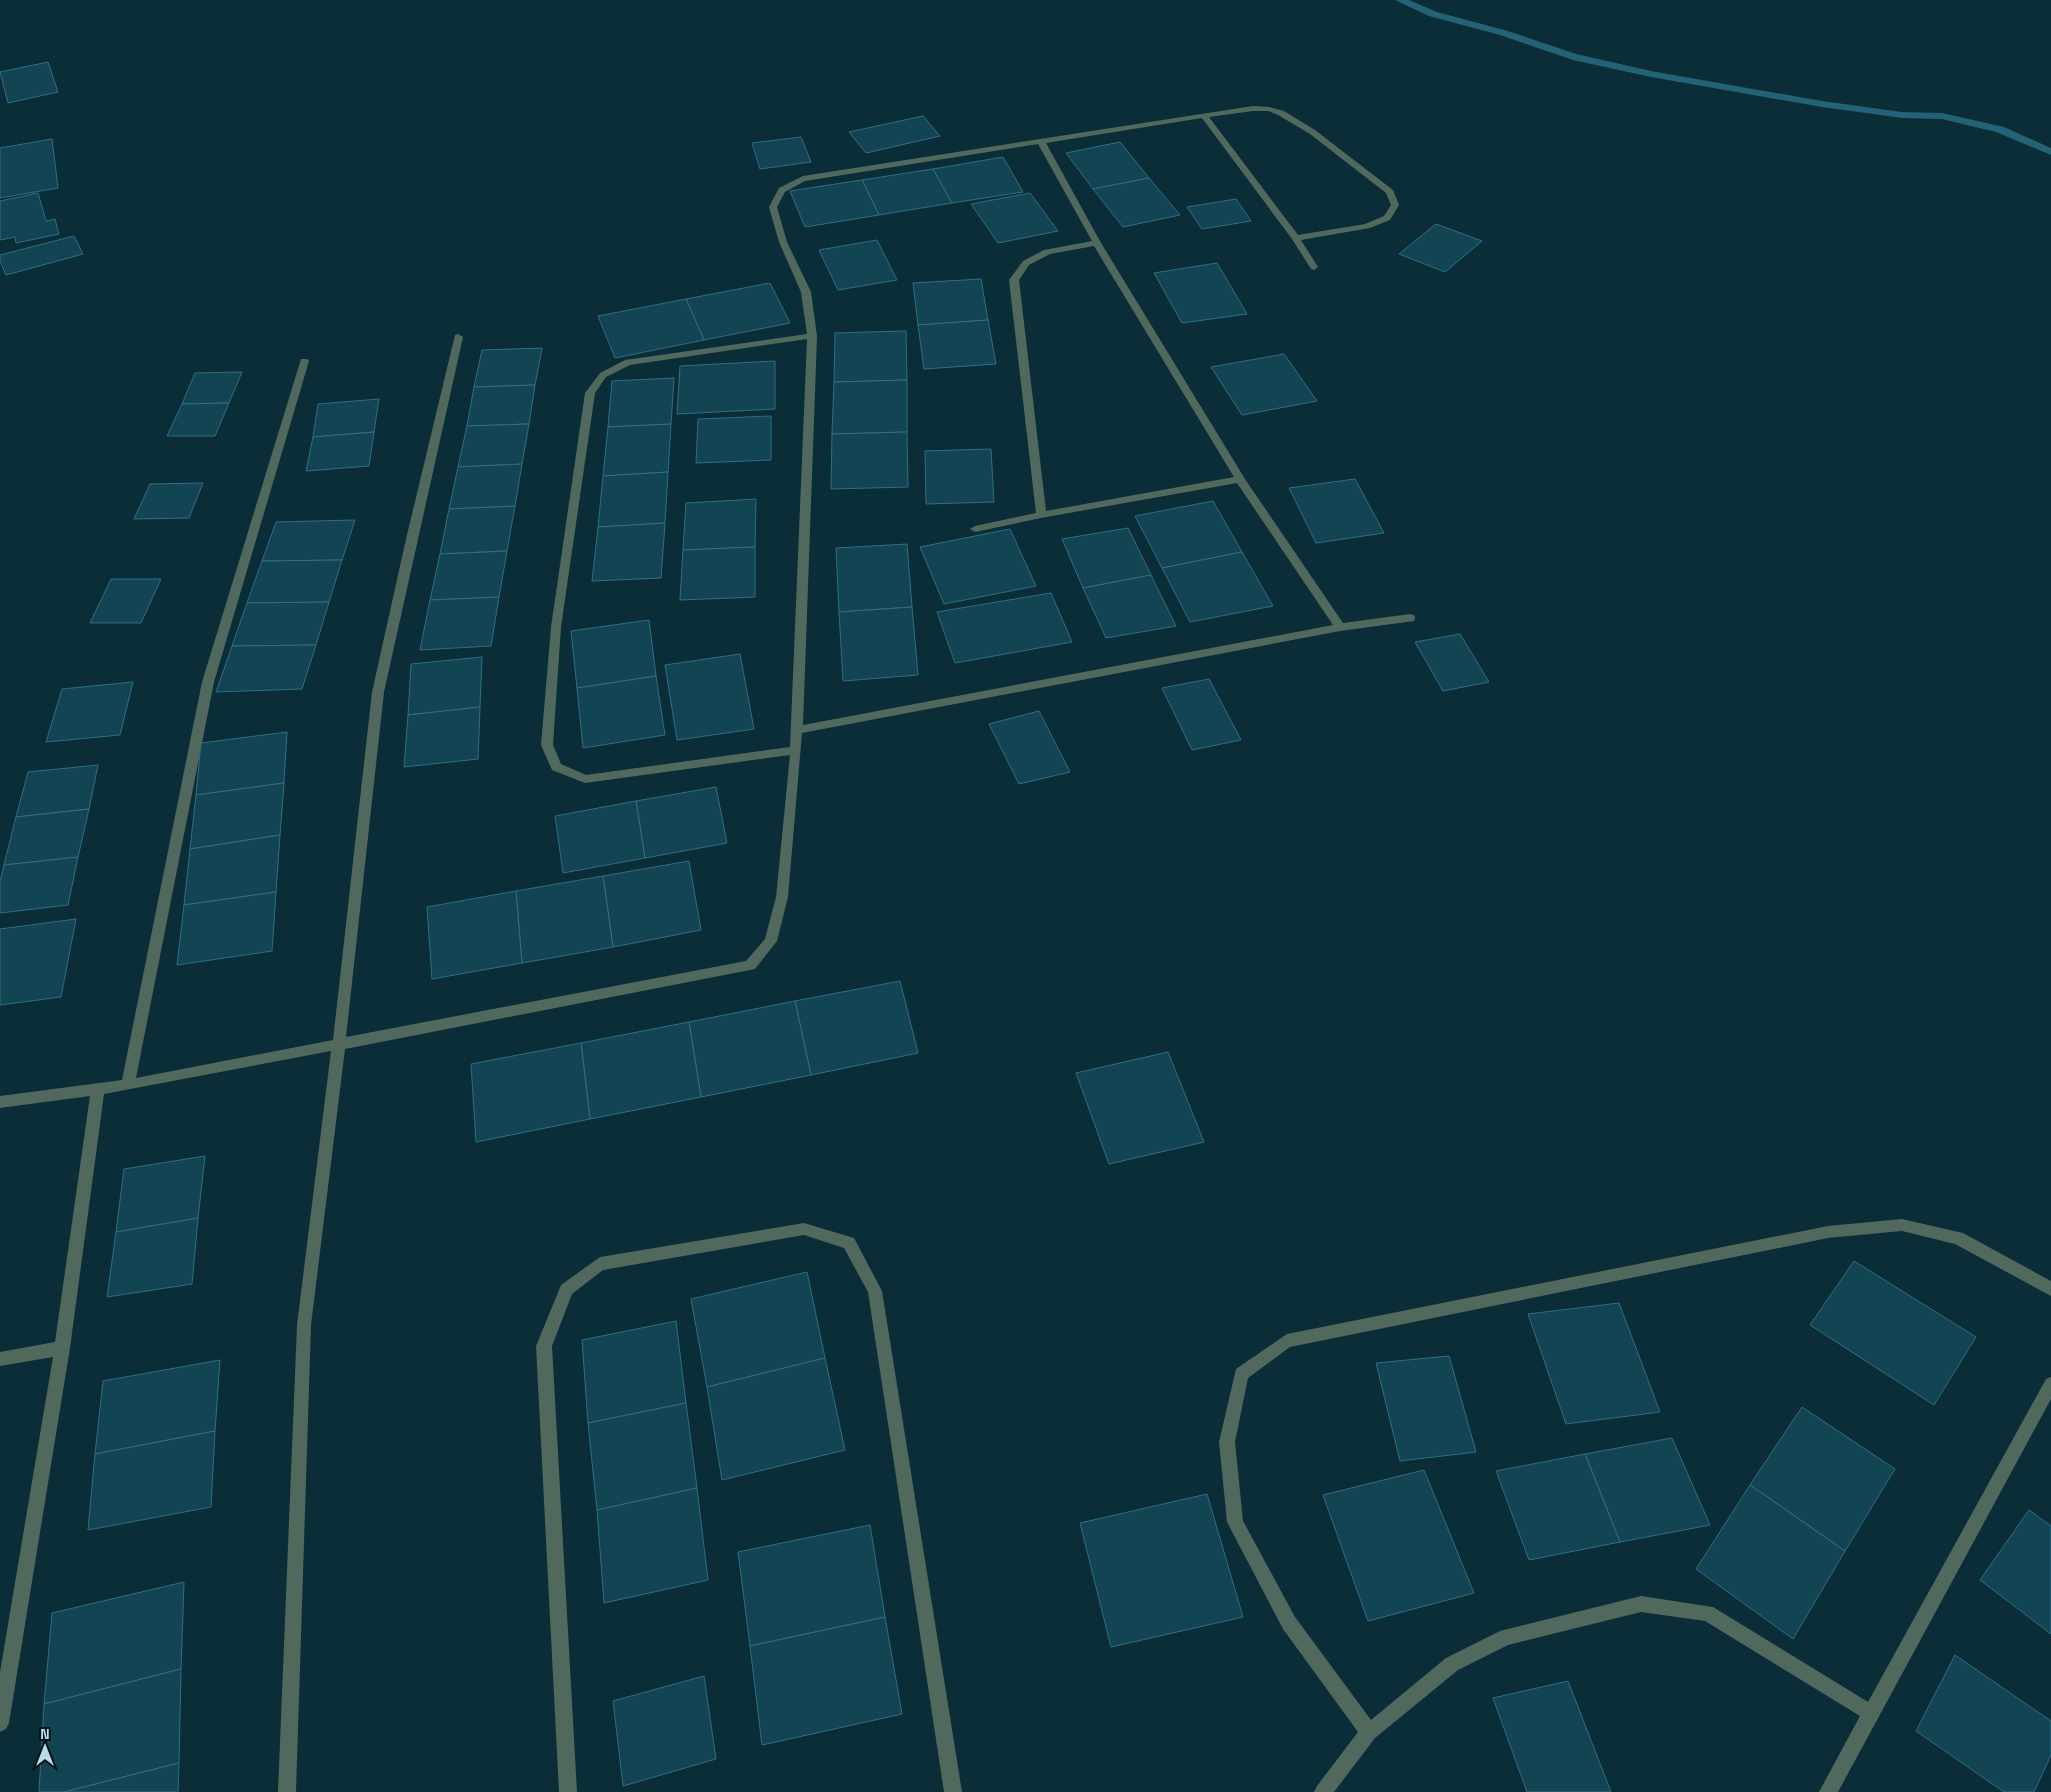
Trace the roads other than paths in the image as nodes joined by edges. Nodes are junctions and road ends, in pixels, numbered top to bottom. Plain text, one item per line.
1 (1204, 114) junction
2 (1041, 141) junction
3 (1296, 238) junction
4 (1096, 243) junction
5 (1314, 267) dead end
6 (812, 336) junction
7 (458, 337) dead end
8 (304, 361) dead end
9 (1240, 479) junction
10 (1041, 515) junction
11 (975, 529) dead end
12 (1410, 618) dead end
13 (1340, 627) junction
14 (798, 730) junction
15 (796, 750) junction
16 (339, 1044) junction
17 (128, 1085) junction
18 (98, 1090) junction
19 (0, 1102) edge
20 (2051, 1289) edge
21 (62, 1348) junction
22 (0, 1359) edge
23 (2051, 1384) edge
24 (1871, 1713) junction
25 (0, 1722) edge
26 (1369, 1732) junction
27 (287, 1792) edge
28 (568, 1792) edge
29 (953, 1792) edge
30 (1323, 1792) edge
31 (1828, 1792) edge

1 - 2 street
1 - 3 street
1 - 3 street
2 - 4 street
2 - 6 street
3 - 5 street
4 - 9 street
4 - 10 street
6 - 14 street
6 - 15 street
7 - 16 street
8 - 17 street
9 - 10 street
9 - 13 street
10 - 11 street
12 - 13 street
13 - 14 street
14 - 15 street
15 - 16 street
16 - 17 street
16 - 27 street
17 - 18 street
18 - 19 street
18 - 21 street
20 - 26 street
21 - 22 street
21 - 25 street
23 - 24 street
24 - 26 street
24 - 31 street
26 - 30 street
28 - 29 street

